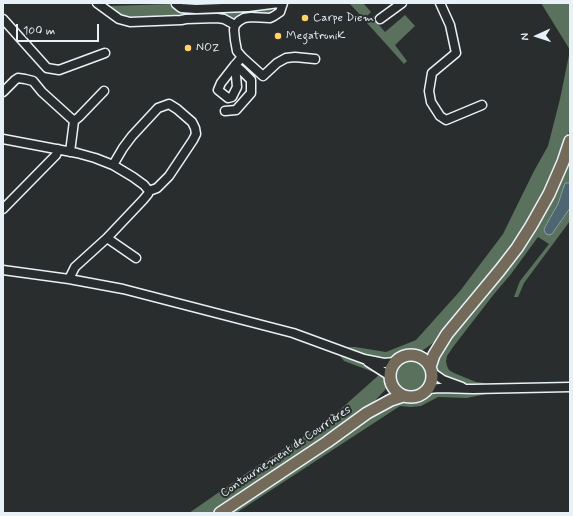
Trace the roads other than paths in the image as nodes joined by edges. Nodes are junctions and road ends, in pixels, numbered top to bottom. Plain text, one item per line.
1 (97, 3) edge
2 (195, 3) edge
3 (208, 3) edge
4 (277, 3) edge
5 (284, 3) edge
6 (402, 3) edge
7 (440, 3) edge
8 (176, 4) dead end
9 (266, 17) junction
10 (3, 19) edge
11 (380, 19) dead end
12 (235, 25) junction
13 (104, 53) dead end
14 (242, 57) junction
15 (315, 59) dead end
16 (104, 91) dead end
17 (3, 92) edge
18 (482, 105) dead end
19 (225, 111) dead end
20 (74, 121) junction
21 (3, 139) edge
22 (570, 141) edge
23 (58, 150) junction
24 (70, 152) junction
25 (113, 165) junction
26 (149, 191) junction
27 (3, 209) edge
28 (107, 238) junction
29 (136, 258) dead end
30 (3, 270) edge
31 (69, 279) junction
32 (447, 334) junction
33 (417, 356) junction
34 (364, 359) junction
35 (395, 362) junction
36 (431, 370) junction
37 (390, 380) junction
38 (464, 388) junction
39 (570, 388) edge
40 (428, 389) junction
41 (403, 396) junction
42 (367, 413) junction
43 (220, 513) edge

1 - 12 street
2 - 3 street
4 - 8 street
4 - 9 street
5 - 9 street
6 - 11 street
7 - 18 street
9 - 12 street
10 - 13 street
12 - 14 street
14 - 15 street
14 - 19 street
16 - 20 street
17 - 20 street
20 - 24 street
21 - 23 street
22 - 32 main road
23 - 24 street
23 - 27 street
24 - 25 street
25 - 26 street
25 - 26 street
26 - 28 street
28 - 29 street
28 - 31 street
30 - 31 street
31 - 34 street
32 - 33 main road
32 - 36 main road
33 - 35 main road
33 - 36 main road
34 - 35 street
34 - 37 street
35 - 37 main road
36 - 38 street
36 - 40 main road
37 - 41 main road
37 - 42 main road, Contournement de Courrières
38 - 39 street
38 - 40 street
40 - 41 main road
41 - 42 main road, Contournement de Courrières
42 - 43 main road, Contournement de Courrières

